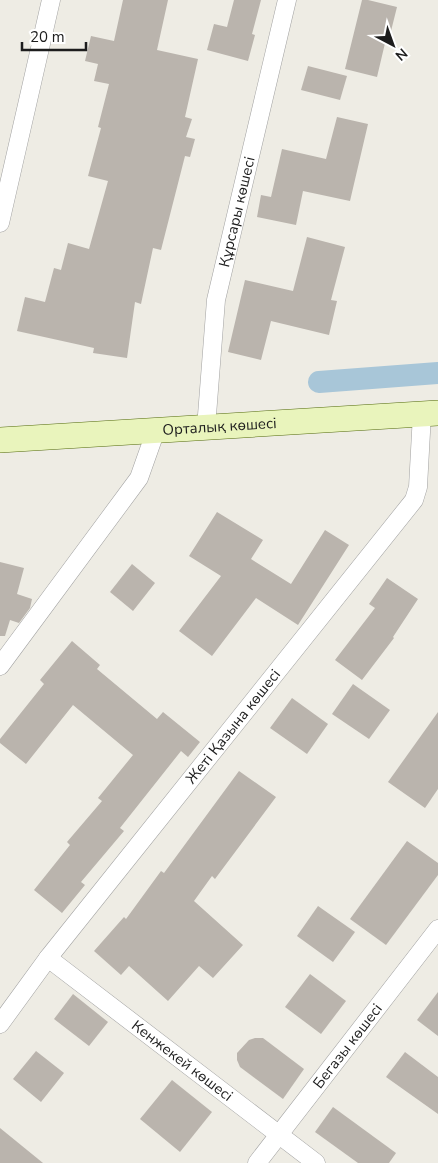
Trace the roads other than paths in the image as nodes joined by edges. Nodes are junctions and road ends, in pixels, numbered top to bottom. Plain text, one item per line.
1 (51, 0) edge
2 (287, 0) edge
3 (0, 223) edge
4 (430, 413) edge
5 (206, 428) junction
6 (156, 430) junction
7 (0, 440) edge
8 (0, 666) edge
9 (438, 929) edge
10 (48, 958) junction
11 (0, 1024) edge
12 (279, 1135) junction
13 (257, 1163) edge
14 (316, 1163) edge

1 - 3 street
2 - 5 street, Құрсары көшесі
4 - 5 main road, Орталық көшесі
4 - 10 street, Жеті Қазына көшесі
5 - 6 main road, Орталық көшесі
6 - 7 main road, Орталық көшесі
6 - 8 street
9 - 12 street, Бегазы көшесі
10 - 11 street, Жеті Қазына көшесі
10 - 12 street, Кенжекей көшесі
12 - 13 street, Бегазы көшесі
12 - 14 street, Кенжекей көшесі

